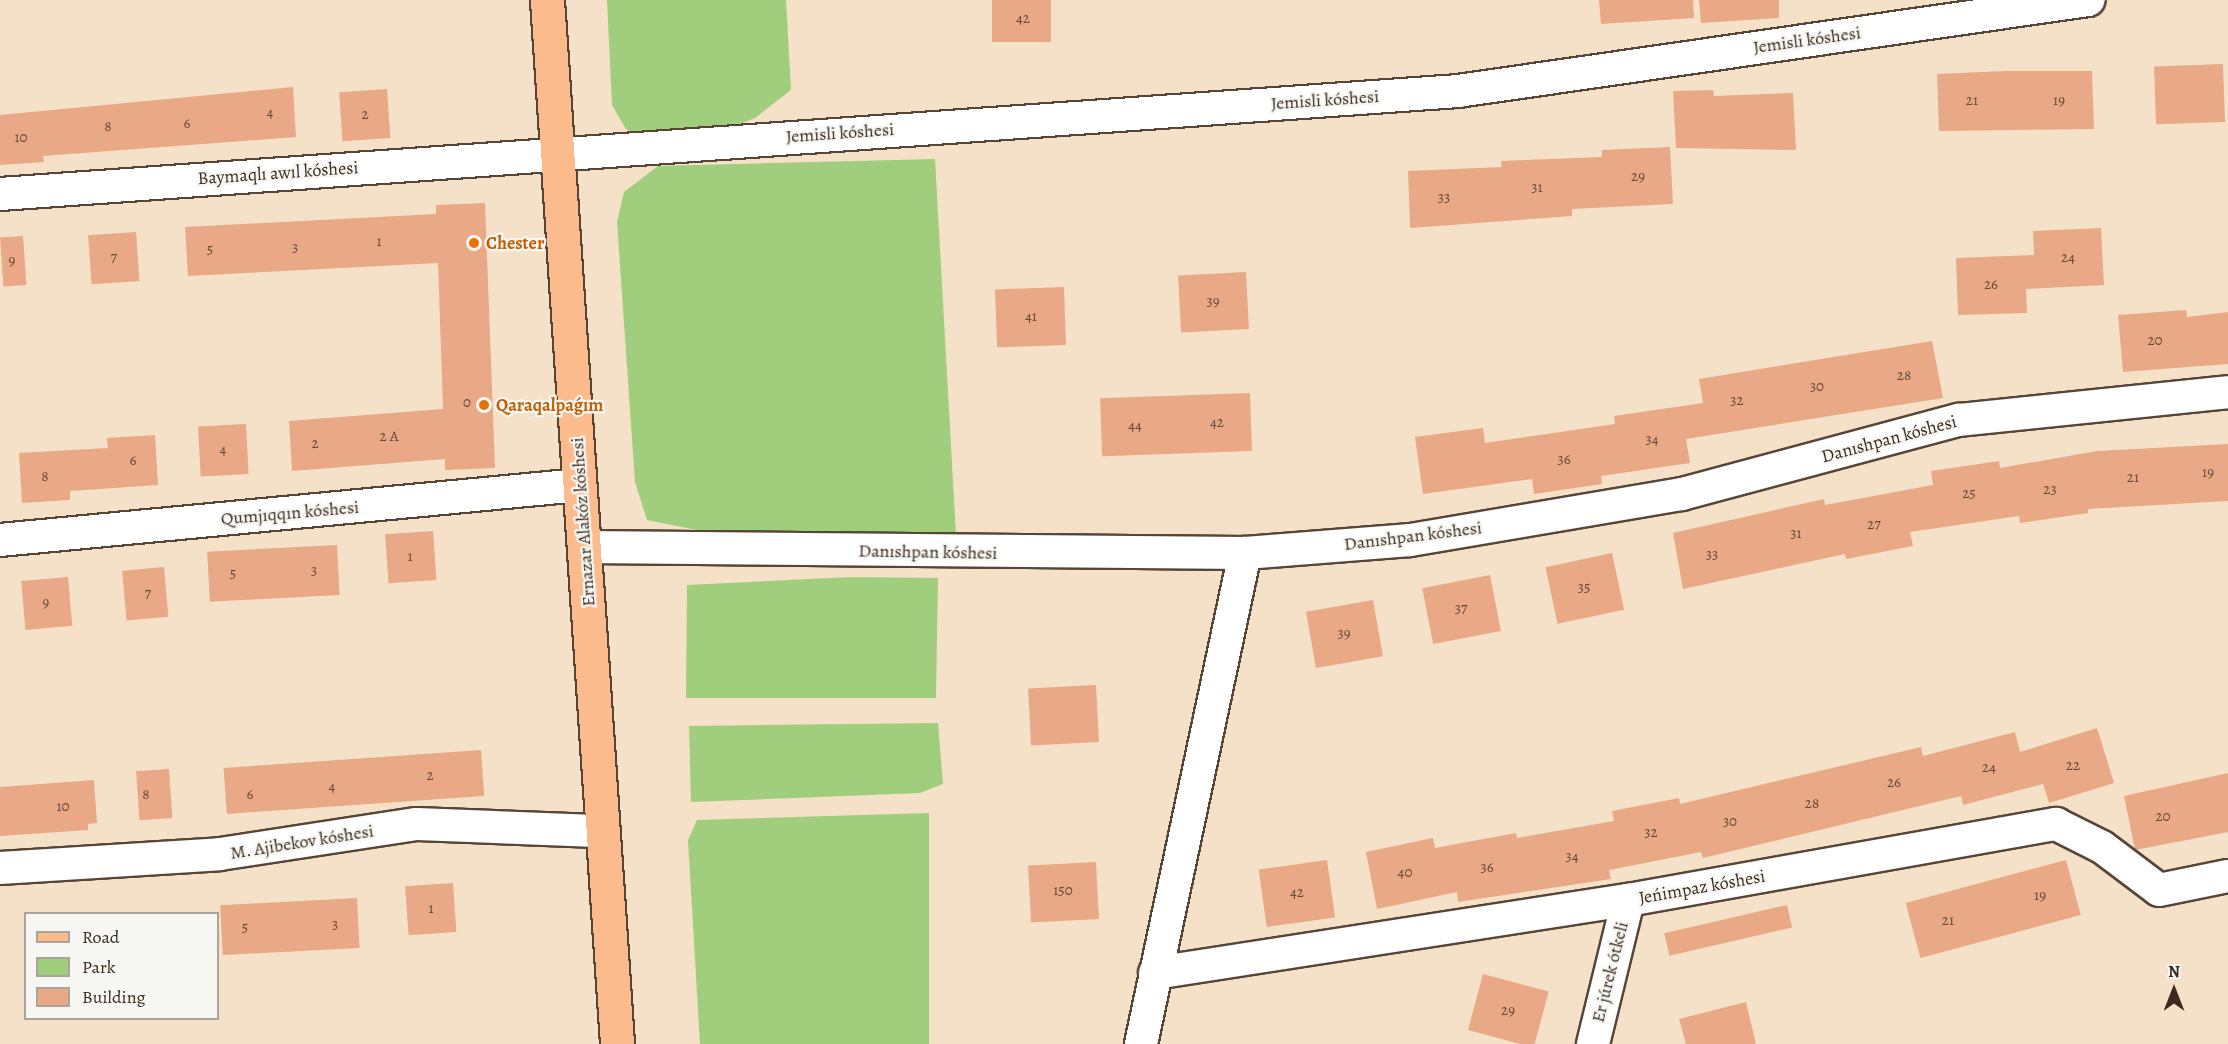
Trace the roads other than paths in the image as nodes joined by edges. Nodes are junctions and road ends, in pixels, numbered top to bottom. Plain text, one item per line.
1 (547, 0) edge
2 (2088, 0) edge
3 (557, 153) junction
4 (0, 194) edge
5 (2228, 392) edge
6 (580, 486) junction
7 (0, 540) edge
8 (585, 547) junction
9 (1245, 553) junction
10 (603, 831) junction
11 (0, 868) edge
12 (2228, 876) edge
13 (1628, 900) junction
14 (1155, 973) junction
15 (617, 1044) edge
16 (1141, 1044) edge
17 (1593, 1044) edge

1 - 3 main road, Ernazar Alakóz kóshesi
2 - 3 street, Jemisli kóshesi
3 - 4 street, Baymaqlı awıl kóshesi
3 - 6 main road, Ernazar Alakóz kóshesi
5 - 9 street, Danıshpan kóshesi
6 - 7 street, Qumjıqqın kóshesi
6 - 8 main road, Ernazar Alakóz kóshesi
8 - 9 street, Danıshpan kóshesi
8 - 10 main road, Ernazar Alakóz kóshesi
9 - 14 street
10 - 11 street, M. Ajibekov kóshesi
10 - 15 main road, Ernazar Alakóz kóshesi
12 - 13 street, Jeńimpaz kóshesi
13 - 14 street, Jeńimpaz kóshesi
13 - 17 street, Er júrek ótkeli
14 - 16 street

